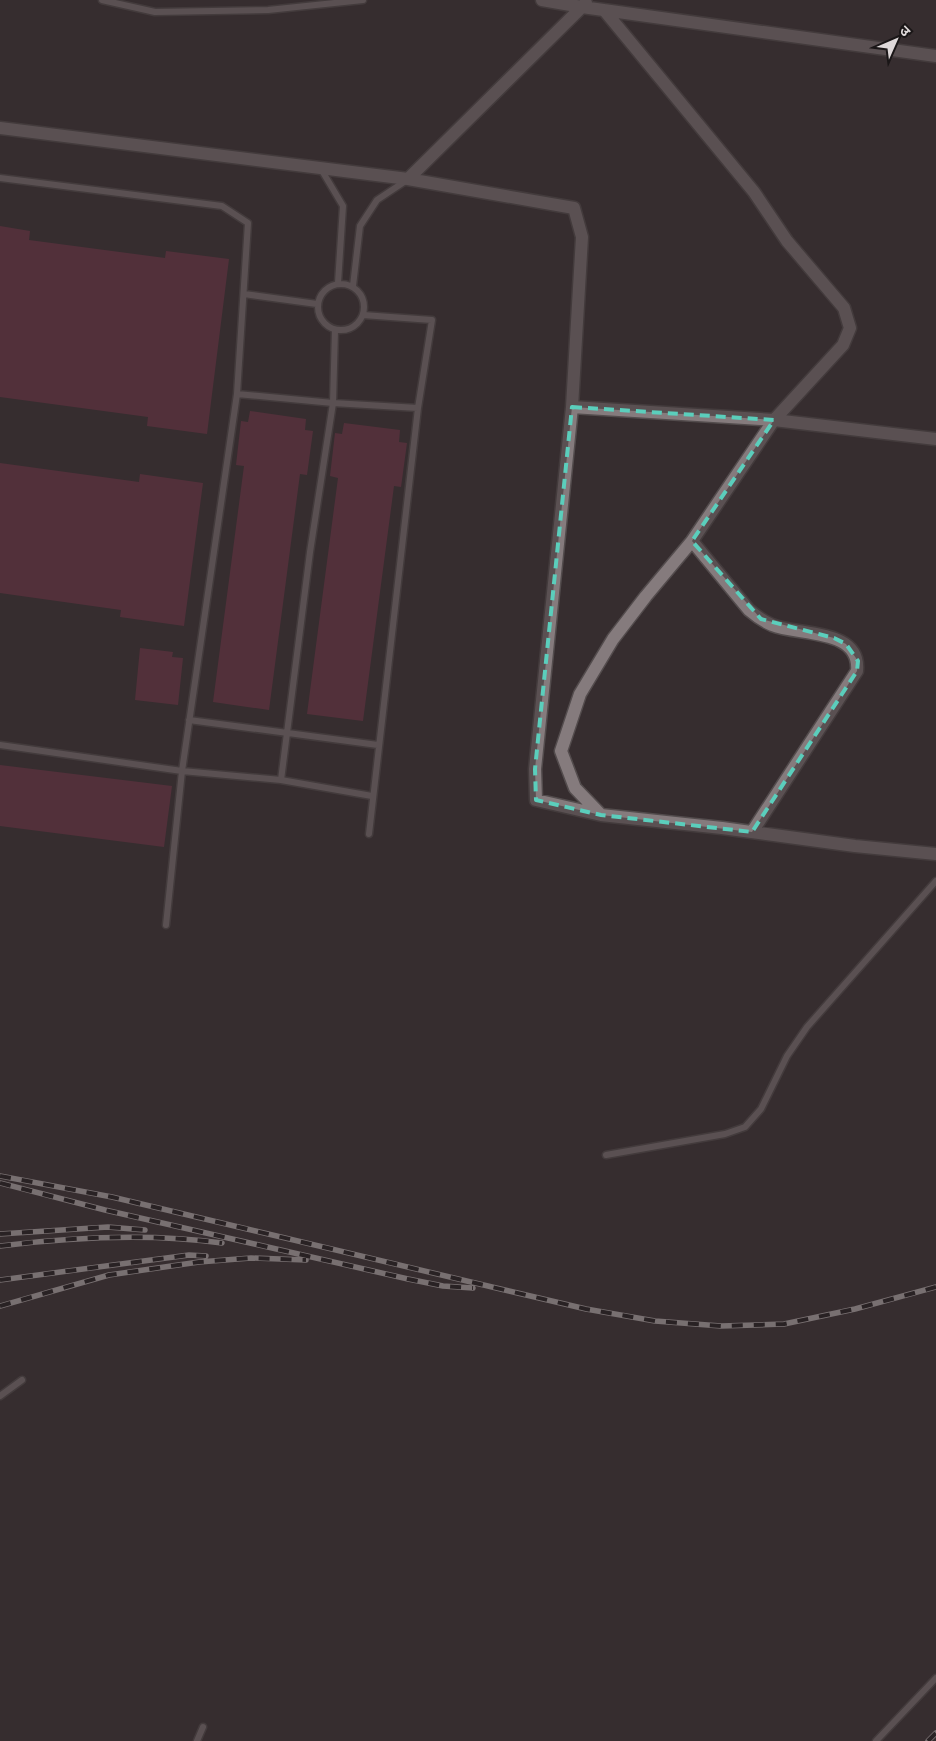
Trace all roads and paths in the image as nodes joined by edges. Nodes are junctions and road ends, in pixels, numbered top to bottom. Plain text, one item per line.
1 (102, 0) edge
2 (364, 0) edge
3 (542, 0) edge
4 (586, 4) edge
5 (604, 10) junction
6 (936, 56) edge
7 (0, 128) edge
8 (321, 168) junction
9 (0, 178) edge
10 (408, 179) junction
11 (338, 283) junction
12 (353, 286) junction
13 (244, 294) junction
14 (317, 304) junction
15 (363, 315) junction
16 (335, 330) junction
17 (237, 394) junction
18 (333, 403) junction
19 (572, 407) junction
20 (418, 408) junction
21 (774, 420) junction
22 (936, 439) edge
23 (692, 541) junction
24 (189, 720) junction
25 (287, 732) junction
26 (0, 745) edge
27 (378, 745) junction
28 (182, 770) junction
29 (281, 780) junction
30 (372, 796) junction
31 (601, 815) junction
32 (752, 832) junction
33 (369, 834) dead end
34 (936, 854) edge
35 (936, 881) edge
36 (166, 925) dead end
37 (606, 1155) dead end
38 (22, 1380) dead end
39 (0, 1396) edge
40 (936, 1678) edge
41 (203, 1727) dead end
42 (198, 1741) edge
43 (876, 1741) edge

1 - 2 lane
3 - 4 street
4 - 5 street
4 - 10 street
5 - 6 street
5 - 21 street
7 - 8 street
8 - 10 street
8 - 11 lane
9 - 13 lane
10 - 12 lane
10 - 19 street
11 - 12 lane
11 - 14 lane
12 - 15 lane
13 - 14 lane
13 - 17 lane
14 - 16 lane
15 - 16 lane
15 - 20 lane
16 - 18 lane
17 - 18 lane
17 - 24 lane
18 - 20 lane
18 - 25 lane
19 - 21 street
19 - 31 street
20 - 27 lane
21 - 22 street
21 - 23 street
23 - 31 street
23 - 32 street
24 - 25 lane
24 - 28 lane
25 - 27 lane
25 - 29 lane
26 - 28 lane
27 - 30 lane
28 - 29 lane
28 - 36 lane
29 - 30 lane
30 - 33 lane
31 - 32 street
32 - 34 street
35 - 37 lane
38 - 39 lane
40 - 43 lane
41 - 42 lane

